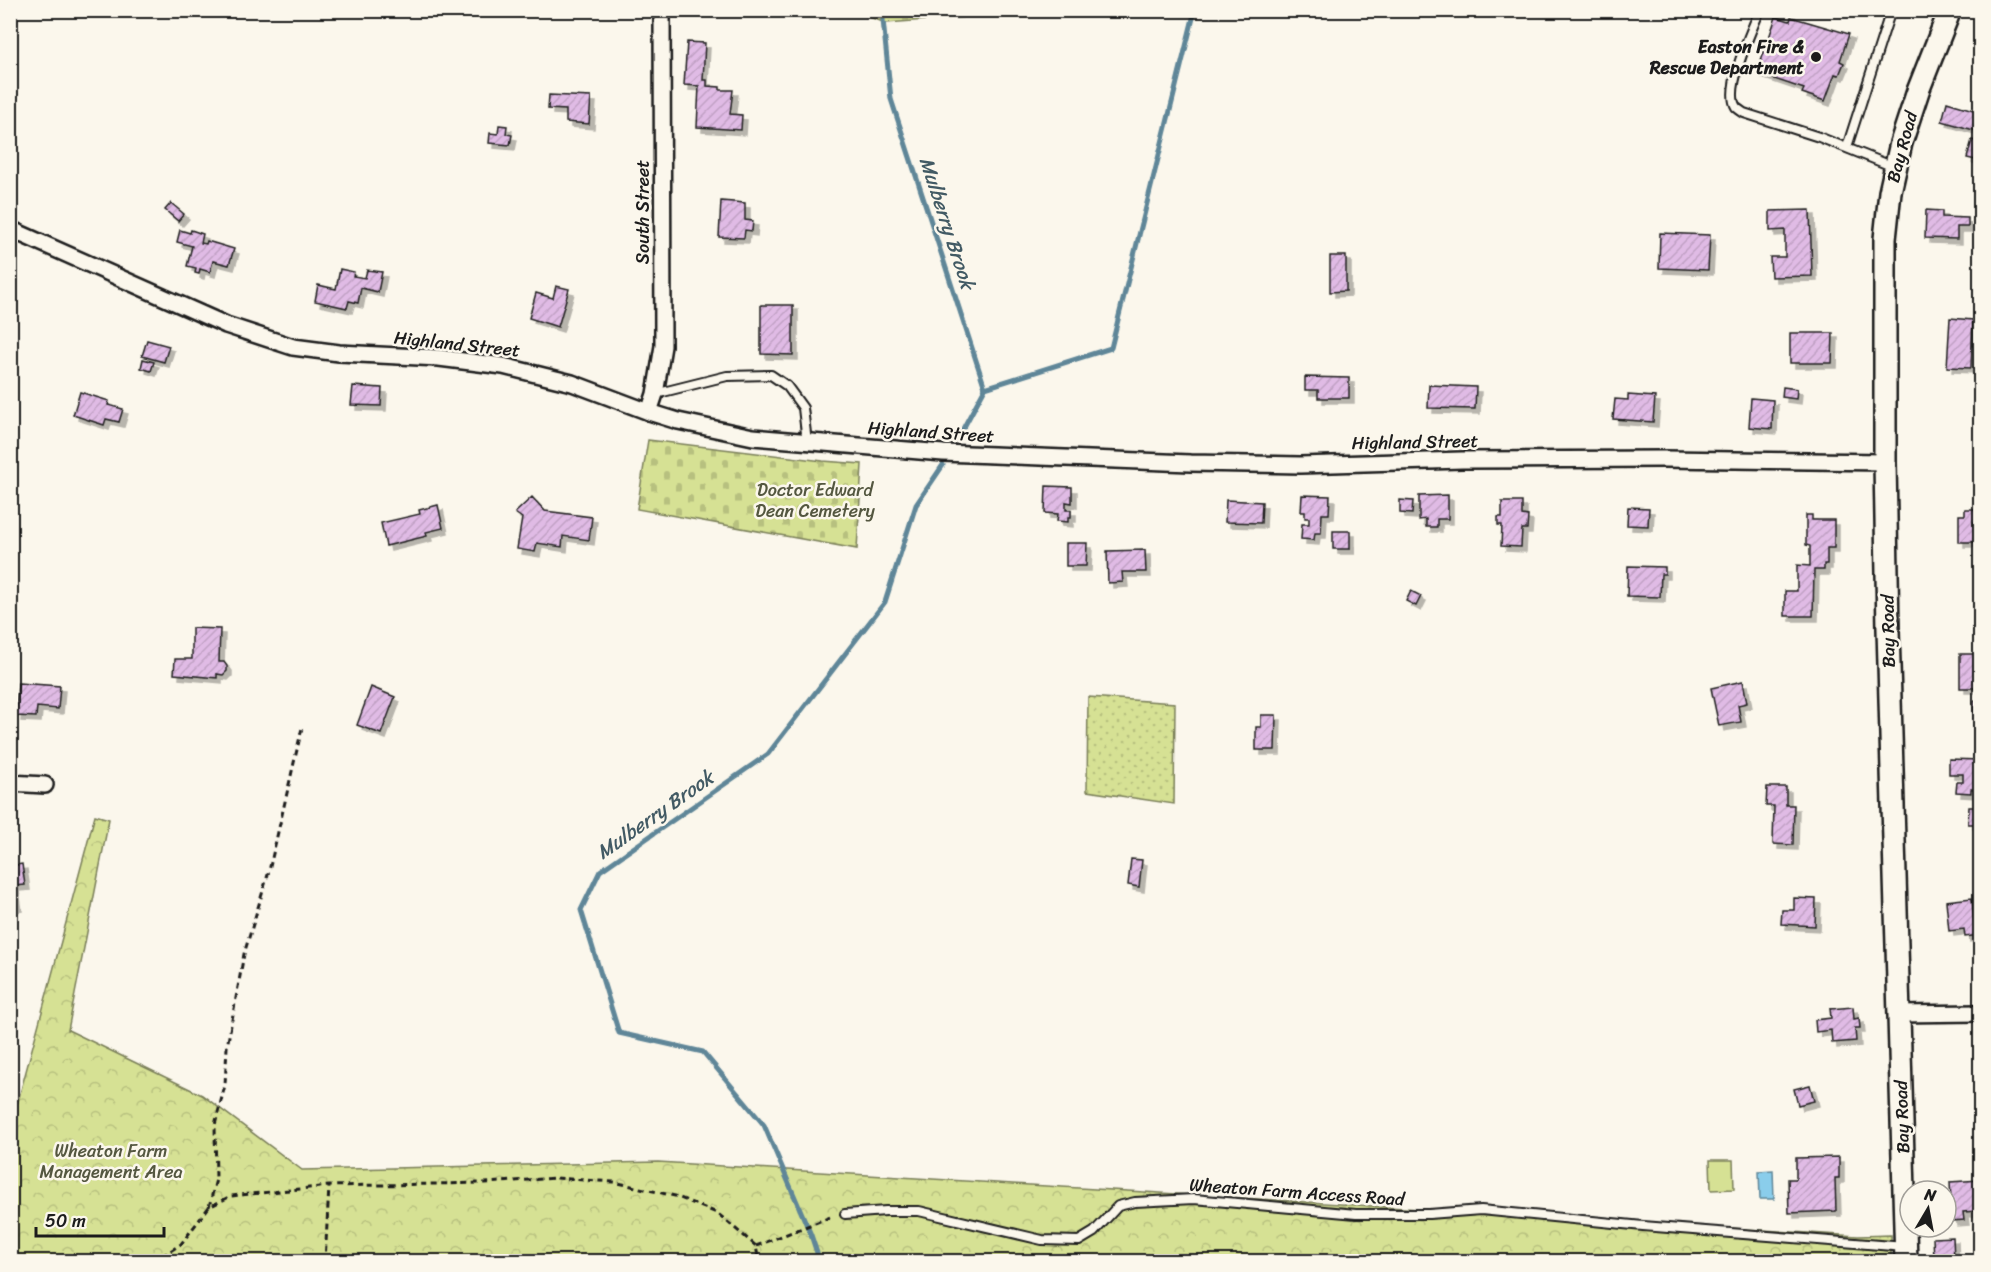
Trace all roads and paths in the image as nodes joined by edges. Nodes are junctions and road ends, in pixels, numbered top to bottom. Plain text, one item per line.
1 (662, 10) edge
2 (1760, 10) edge
3 (1891, 10) edge
4 (1925, 10) edge
5 (1948, 14) edge
6 (1846, 147) junction
7 (1895, 167) junction
8 (10, 229) edge
9 (655, 394) junction
10 (649, 412) junction
11 (807, 442) junction
12 (1885, 462) junction
13 (302, 728) dead end
14 (10, 783) edge
15 (45, 785) dead end
16 (1980, 1013) edge
17 (1898, 1014) junction
18 (329, 1186) junction
19 (209, 1207) junction
20 (845, 1214) joint
21 (756, 1246) junction
22 (1906, 1254) edge
23 (153, 1262) edge
24 (326, 1262) edge
25 (759, 1262) edge

1 - 9 street, South Street
2 - 6 lane
3 - 6 lane
4 - 5 lane
5 - 7 main road, Bay Road
6 - 7 lane
7 - 12 main road, Bay Road
8 - 10 street, Highland Street
9 - 10 street, South Street
9 - 11 lane
10 - 11 street, Highland Street
11 - 12 street, Highland Street
12 - 17 main road, Bay Road
13 - 19 path
14 - 15 street
16 - 17 street
17 - 22 main road, Bay Road
18 - 19 path
18 - 21 path
18 - 24 path
19 - 23 path
20 - 21 path
20 - 22 lane, Wheaton Farm Access Road
21 - 25 path

